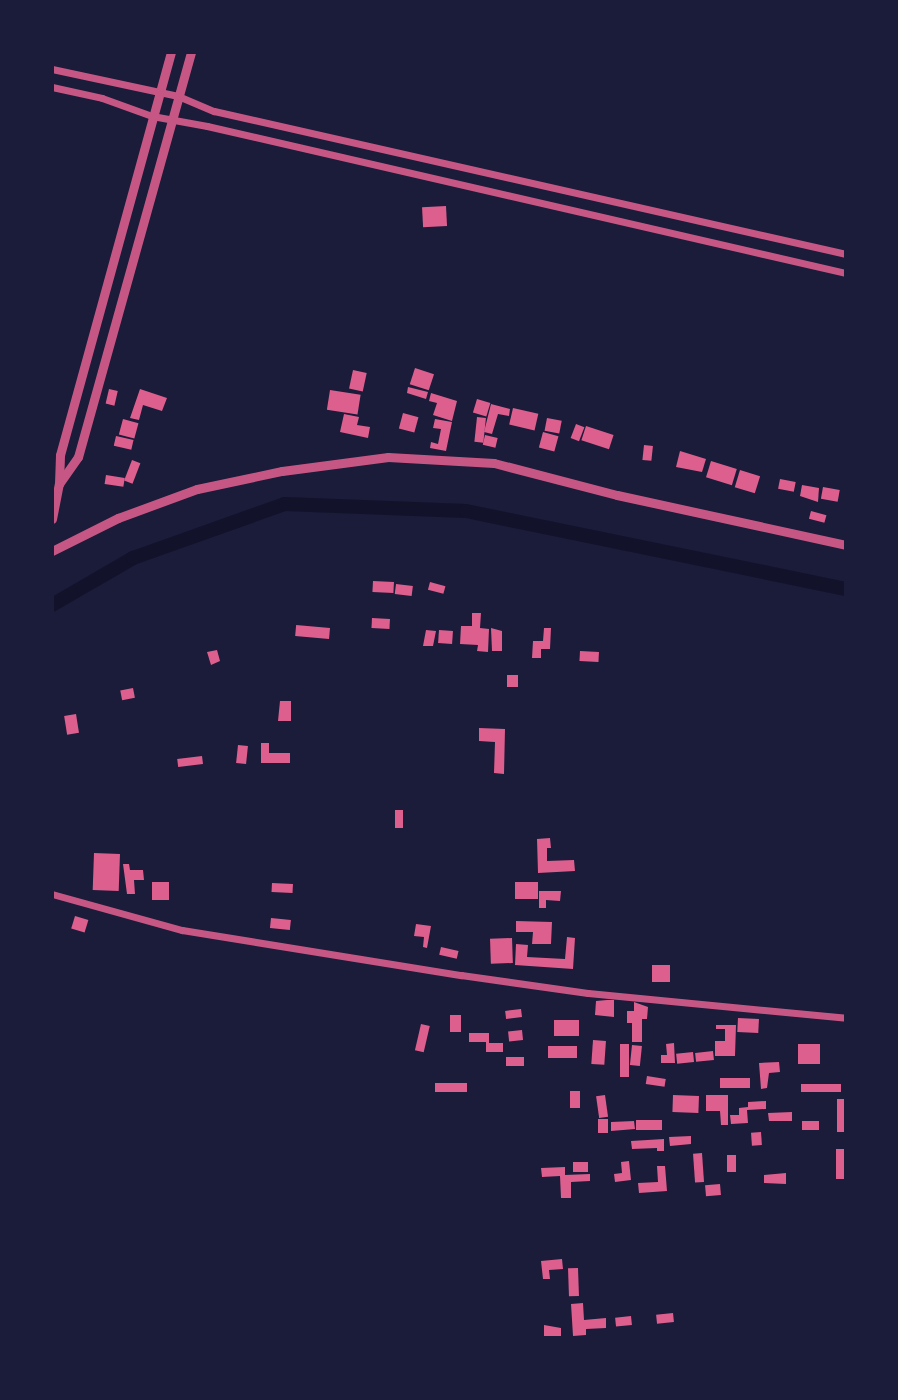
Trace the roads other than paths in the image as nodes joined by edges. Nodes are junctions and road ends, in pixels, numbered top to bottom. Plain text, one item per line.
1 (171, 52) edge
2 (191, 52) edge
3 (52, 69) edge
4 (52, 88) edge
5 (159, 92) junction
6 (178, 96) junction
7 (152, 116) junction
8 (170, 120) junction
9 (255, 120) junction
10 (252, 137) junction
11 (670, 214) junction
12 (697, 220) junction
13 (665, 232) junction
14 (692, 237) junction
15 (845, 254) edge
16 (845, 273) edge
17 (59, 484) junction
18 (52, 519) edge
19 (845, 545) edge
20 (52, 551) edge
21 (52, 894) edge
22 (845, 1018) edge

1 - 5 street
2 - 6 street
3 - 5 street
4 - 7 street
5 - 6 street
5 - 7 street
6 - 8 street
6 - 9 street
7 - 8 street
7 - 17 street
8 - 10 street
8 - 17 street
9 - 10 street
9 - 11 street
10 - 13 street
11 - 12 street
11 - 13 street
12 - 14 street
12 - 15 street
13 - 14 street
14 - 16 street
17 - 18 street
19 - 20 street
21 - 22 street

